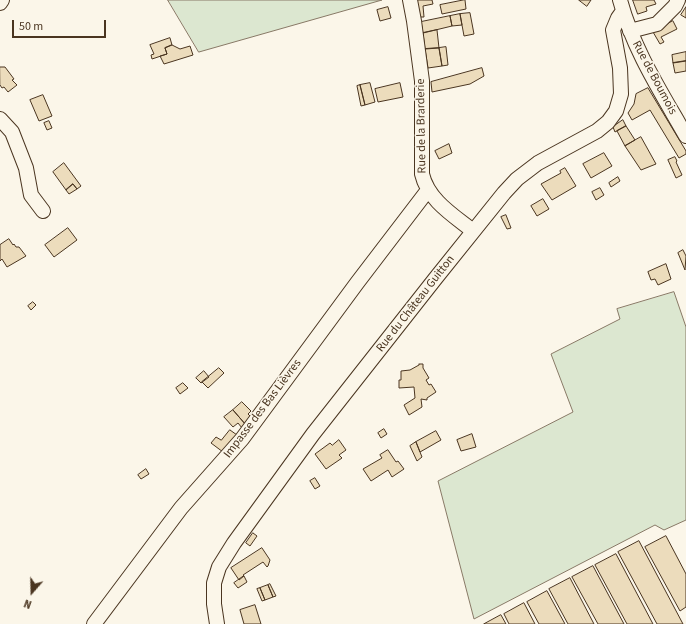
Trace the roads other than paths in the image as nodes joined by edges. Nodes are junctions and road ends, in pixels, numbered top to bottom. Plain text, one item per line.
1 (2, 0) edge
2 (410, 0) edge
3 (678, 0) edge
4 (0, 3) edge
5 (623, 10) edge
6 (630, 32) junction
7 (0, 119) edge
8 (686, 136) edge
9 (428, 190) junction
10 (43, 211) dead end
11 (473, 231) junction
12 (94, 624) edge
13 (217, 624) edge

1 - 4 street
2 - 9 street, Rue de la Brarderie
3 - 6 street
5 - 6 street, Rue de Boumois
5 - 11 street, Rue du Château Guitton
6 - 8 street, Rue de Boumois
7 - 10 street
9 - 11 street, Rue de la Brarderie
9 - 12 street, Impasse des Bas Lièvres
11 - 13 street, Rue du Château Guitton

